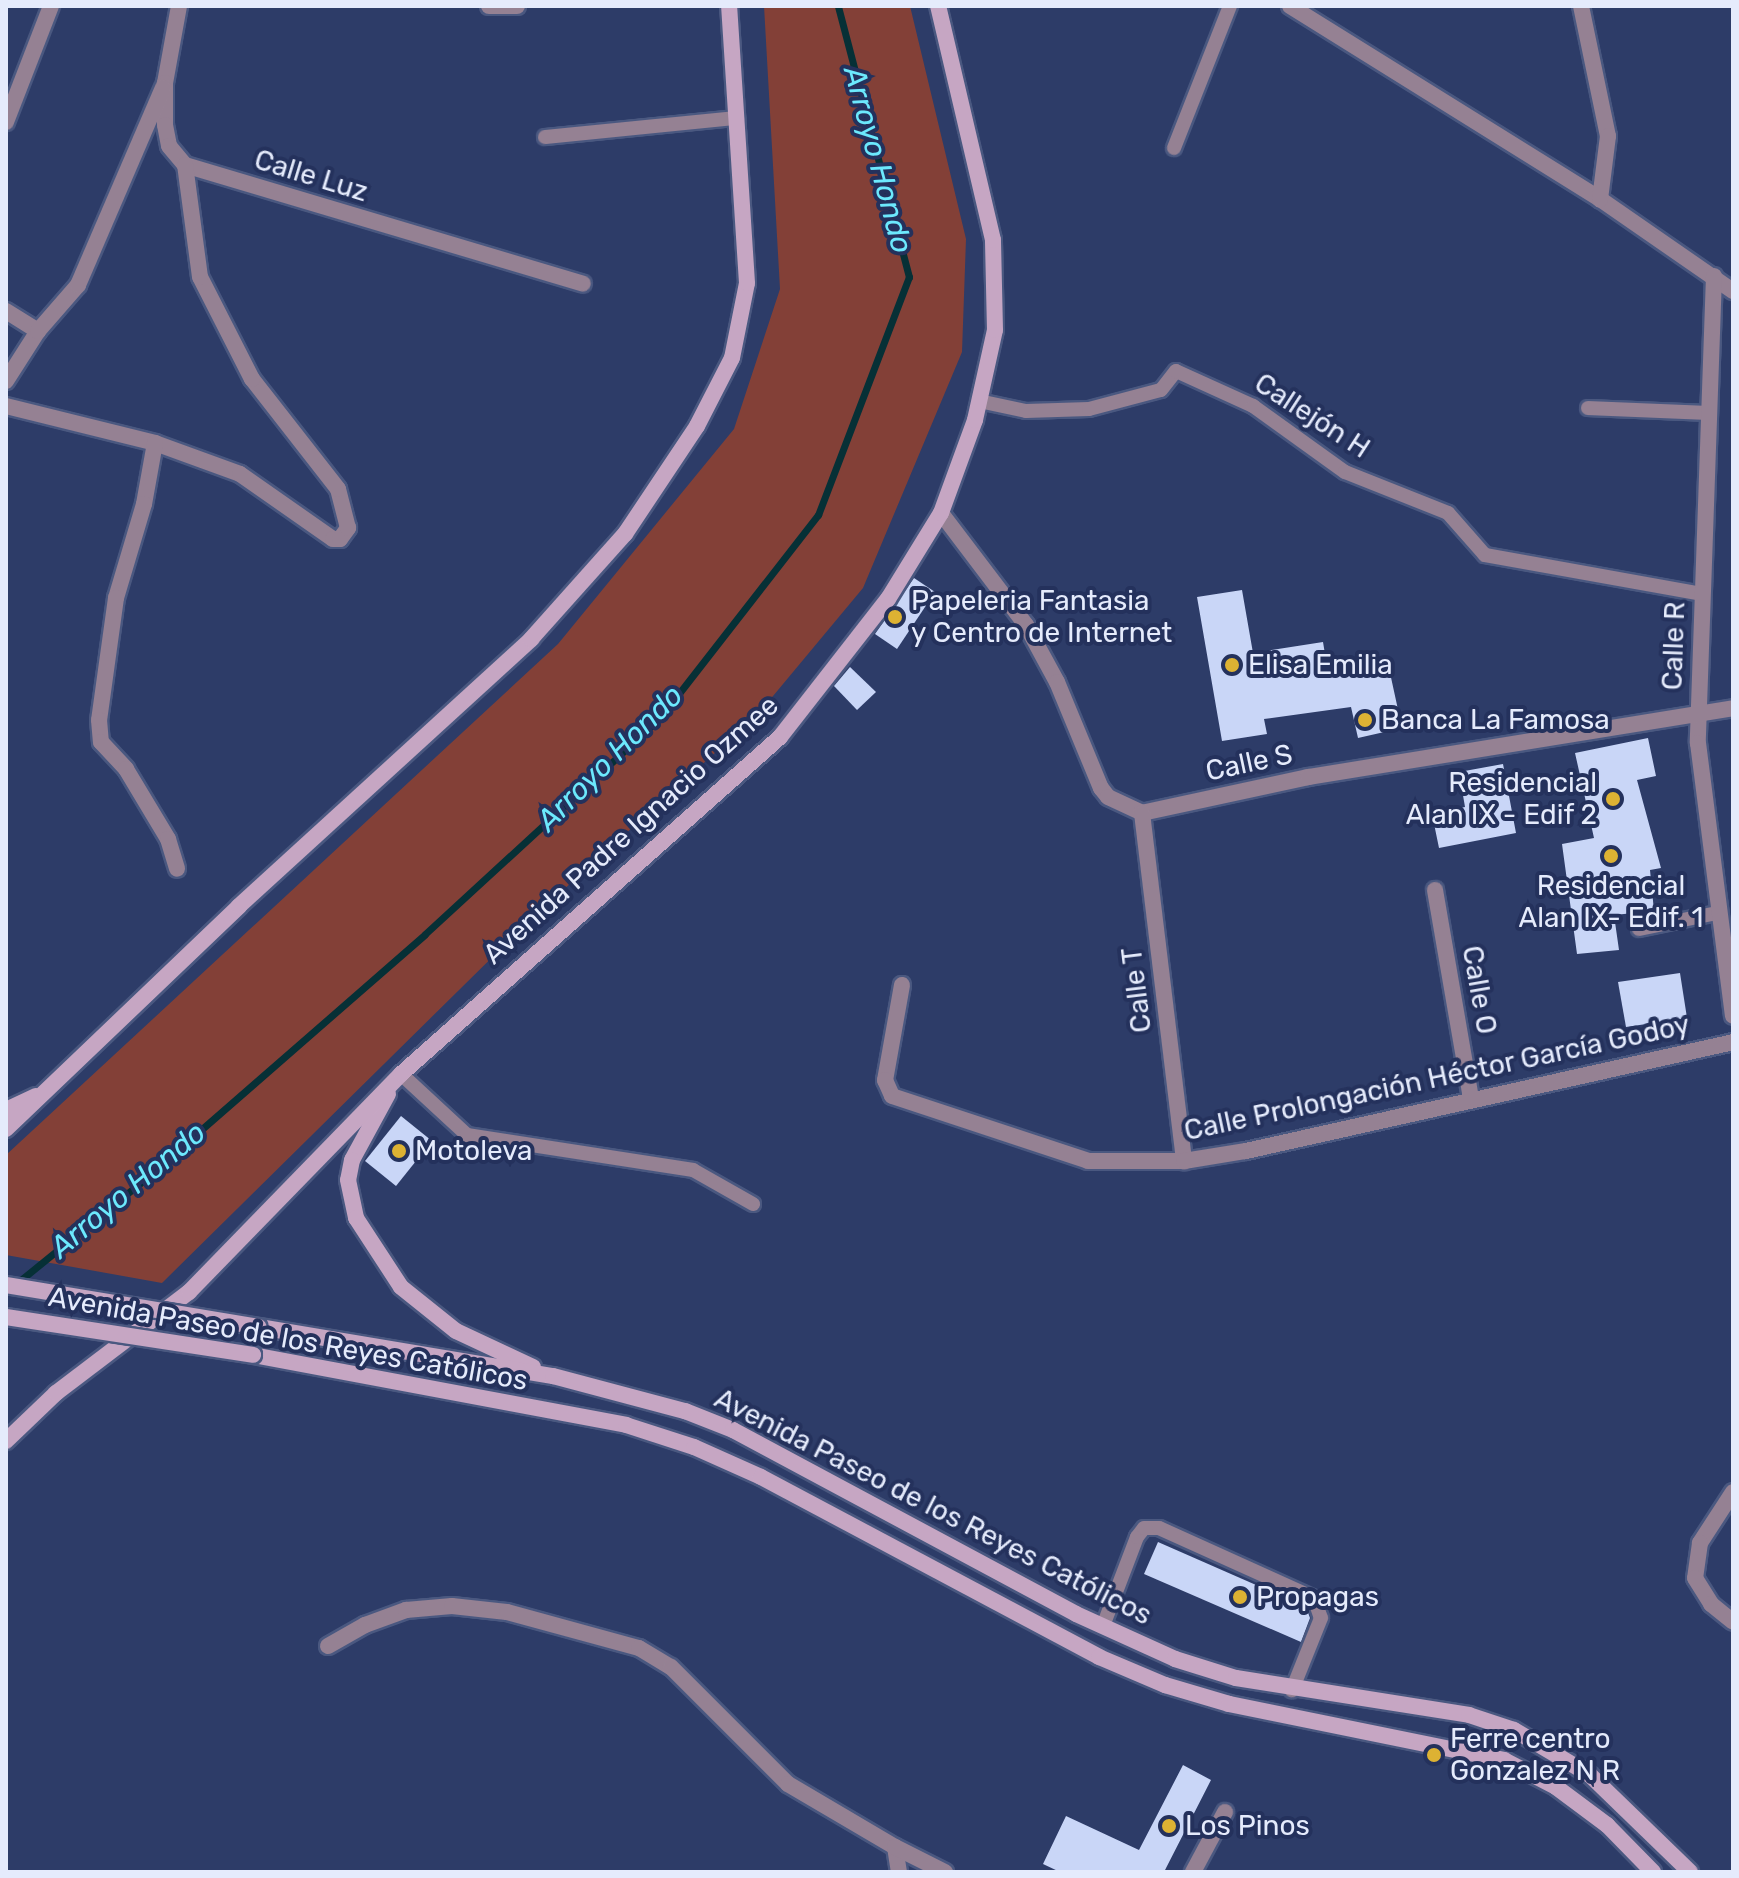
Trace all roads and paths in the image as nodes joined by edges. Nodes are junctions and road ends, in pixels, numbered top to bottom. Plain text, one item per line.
1 (51, 6) edge
2 (179, 6) edge
3 (489, 6) edge
4 (517, 6) edge
5 (729, 6) edge
6 (938, 6) edge
7 (1230, 6) edge
8 (1290, 6) edge
9 (1581, 6) edge
10 (165, 83) junction
11 (737, 118) junction
12 (6, 122) edge
13 (545, 137) dead end
14 (1174, 148) dead end
15 (185, 165) junction
16 (1600, 199) junction
17 (1714, 276) junction
18 (583, 284) dead end
19 (1733, 291) edge
20 (6, 311) edge
21 (38, 331) junction
22 (6, 381) edge
23 (979, 401) junction
24 (6, 406) edge
25 (1588, 408) dead end
26 (1708, 413) junction
27 (155, 443) junction
28 (941, 513) junction
29 (1702, 594) junction
30 (1733, 708) edge
31 (1698, 714) junction
32 (1142, 813) junction
33 (177, 869) dead end
34 (1435, 890) dead end
35 (1717, 913) junction
36 (1639, 929) dead end
37 (902, 985) dead end
38 (1733, 1016) edge
39 (1733, 1042) edge
40 (398, 1076) junction
41 (55, 1087) junction
42 (1471, 1099) junction
43 (6, 1110) edge
44 (6, 1129) edge
45 (1184, 1161) junction
46 (753, 1204) dead end
47 (6, 1285) edge
48 (6, 1317) edge
49 (553, 1376) junction
50 (6, 1441) edge
51 (1733, 1492) edge
52 (1733, 1622) edge
53 (1103, 1626) junction
54 (328, 1646) dead end
55 (1292, 1690) junction
56 (1225, 1812) dead end
57 (895, 1847) junction
58 (899, 1872) edge
59 (945, 1872) edge
60 (1193, 1872) edge
61 (1653, 1872) edge
62 (1690, 1872) edge

1 - 12 street
2 - 10 street
3 - 4 street
5 - 11 main road
6 - 23 main road, Avenida Padre Ignacio Ozmee
7 - 14 lane
8 - 16 street
9 - 16 street
10 - 15 street
10 - 21 street
11 - 13 lane
11 - 41 main road
15 - 18 street, Calle Luz
15 - 27 street
16 - 17 street
17 - 19 street
17 - 26 street, Calle R
20 - 21 street
21 - 22 street
23 - 28 main road, Avenida Padre Ignacio Ozmee
23 - 29 lane, Callejón H
24 - 27 street
25 - 26 lane
26 - 29 street, Calle R
27 - 33 street
28 - 32 street
28 - 40 main road, Avenida Padre Ignacio Ozmee
29 - 31 street, Calle R
30 - 31 street, Calle S
31 - 32 street, Calle S
31 - 35 street, Calle R
32 - 45 street, Calle T
34 - 42 street, Calle O
35 - 36 lane
35 - 38 street, Calle R
37 - 45 street, Calle Prolongación Héctor García Godoy
39 - 42 street, Calle Prolongación Héctor García Godoy
40 - 46 lane
40 - 49 main road
40 - 50 main road, Avenida Padre Ignacio Ozmee
41 - 43 main road
41 - 44 main road
42 - 45 street, Calle Prolongación Héctor García Godoy
47 - 49 main road, Avenida Paseo de los Reyes Católicos, bridge
48 - 61 main road, Avenida Paseo de los Reyes Católicos, bridge
49 - 53 main road, Avenida Paseo de los Reyes Católicos
51 - 52 street
53 - 55 main road, Avenida Paseo de los Reyes Católicos
53 - 55 lane
54 - 57 street
55 - 62 main road, Avenida Paseo de los Reyes Católicos
56 - 60 street
57 - 58 street
57 - 59 street

